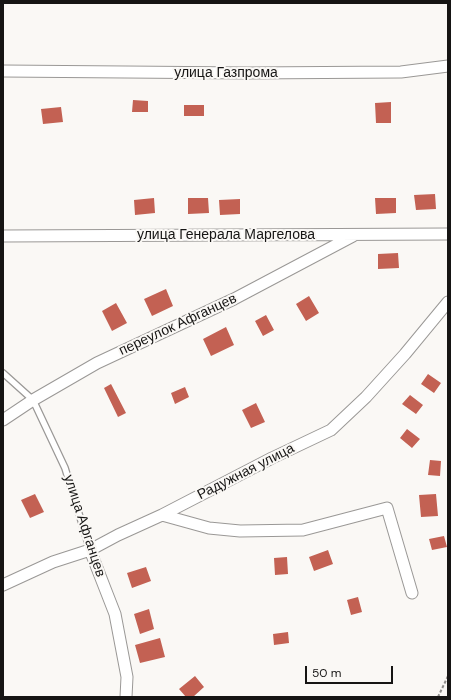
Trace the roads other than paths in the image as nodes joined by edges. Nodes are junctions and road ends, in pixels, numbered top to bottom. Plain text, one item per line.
1 (448, 66) edge
2 (3, 71) edge
3 (448, 234) edge
4 (356, 235) junction
5 (3, 236) edge
6 (448, 302) edge
7 (3, 373) edge
8 (33, 400) junction
9 (3, 420) edge
10 (162, 515) junction
11 (90, 550) junction
12 (3, 585) edge
13 (412, 593) dead end
14 (126, 697) edge

1 - 2 street, улица Газпрома
3 - 4 street, улица Генерала Маргелова
4 - 5 street, улица Генерала Маргелова
4 - 8 street, переулок Афганцев
6 - 10 street, Радужная улица
7 - 8 lane, улица Афганцев
8 - 9 street, переулок Афганцев
8 - 11 lane, улица Афганцев
10 - 11 street, Радужная улица
10 - 13 street
11 - 12 street, Радужная улица
11 - 14 street, улица Афганцев

